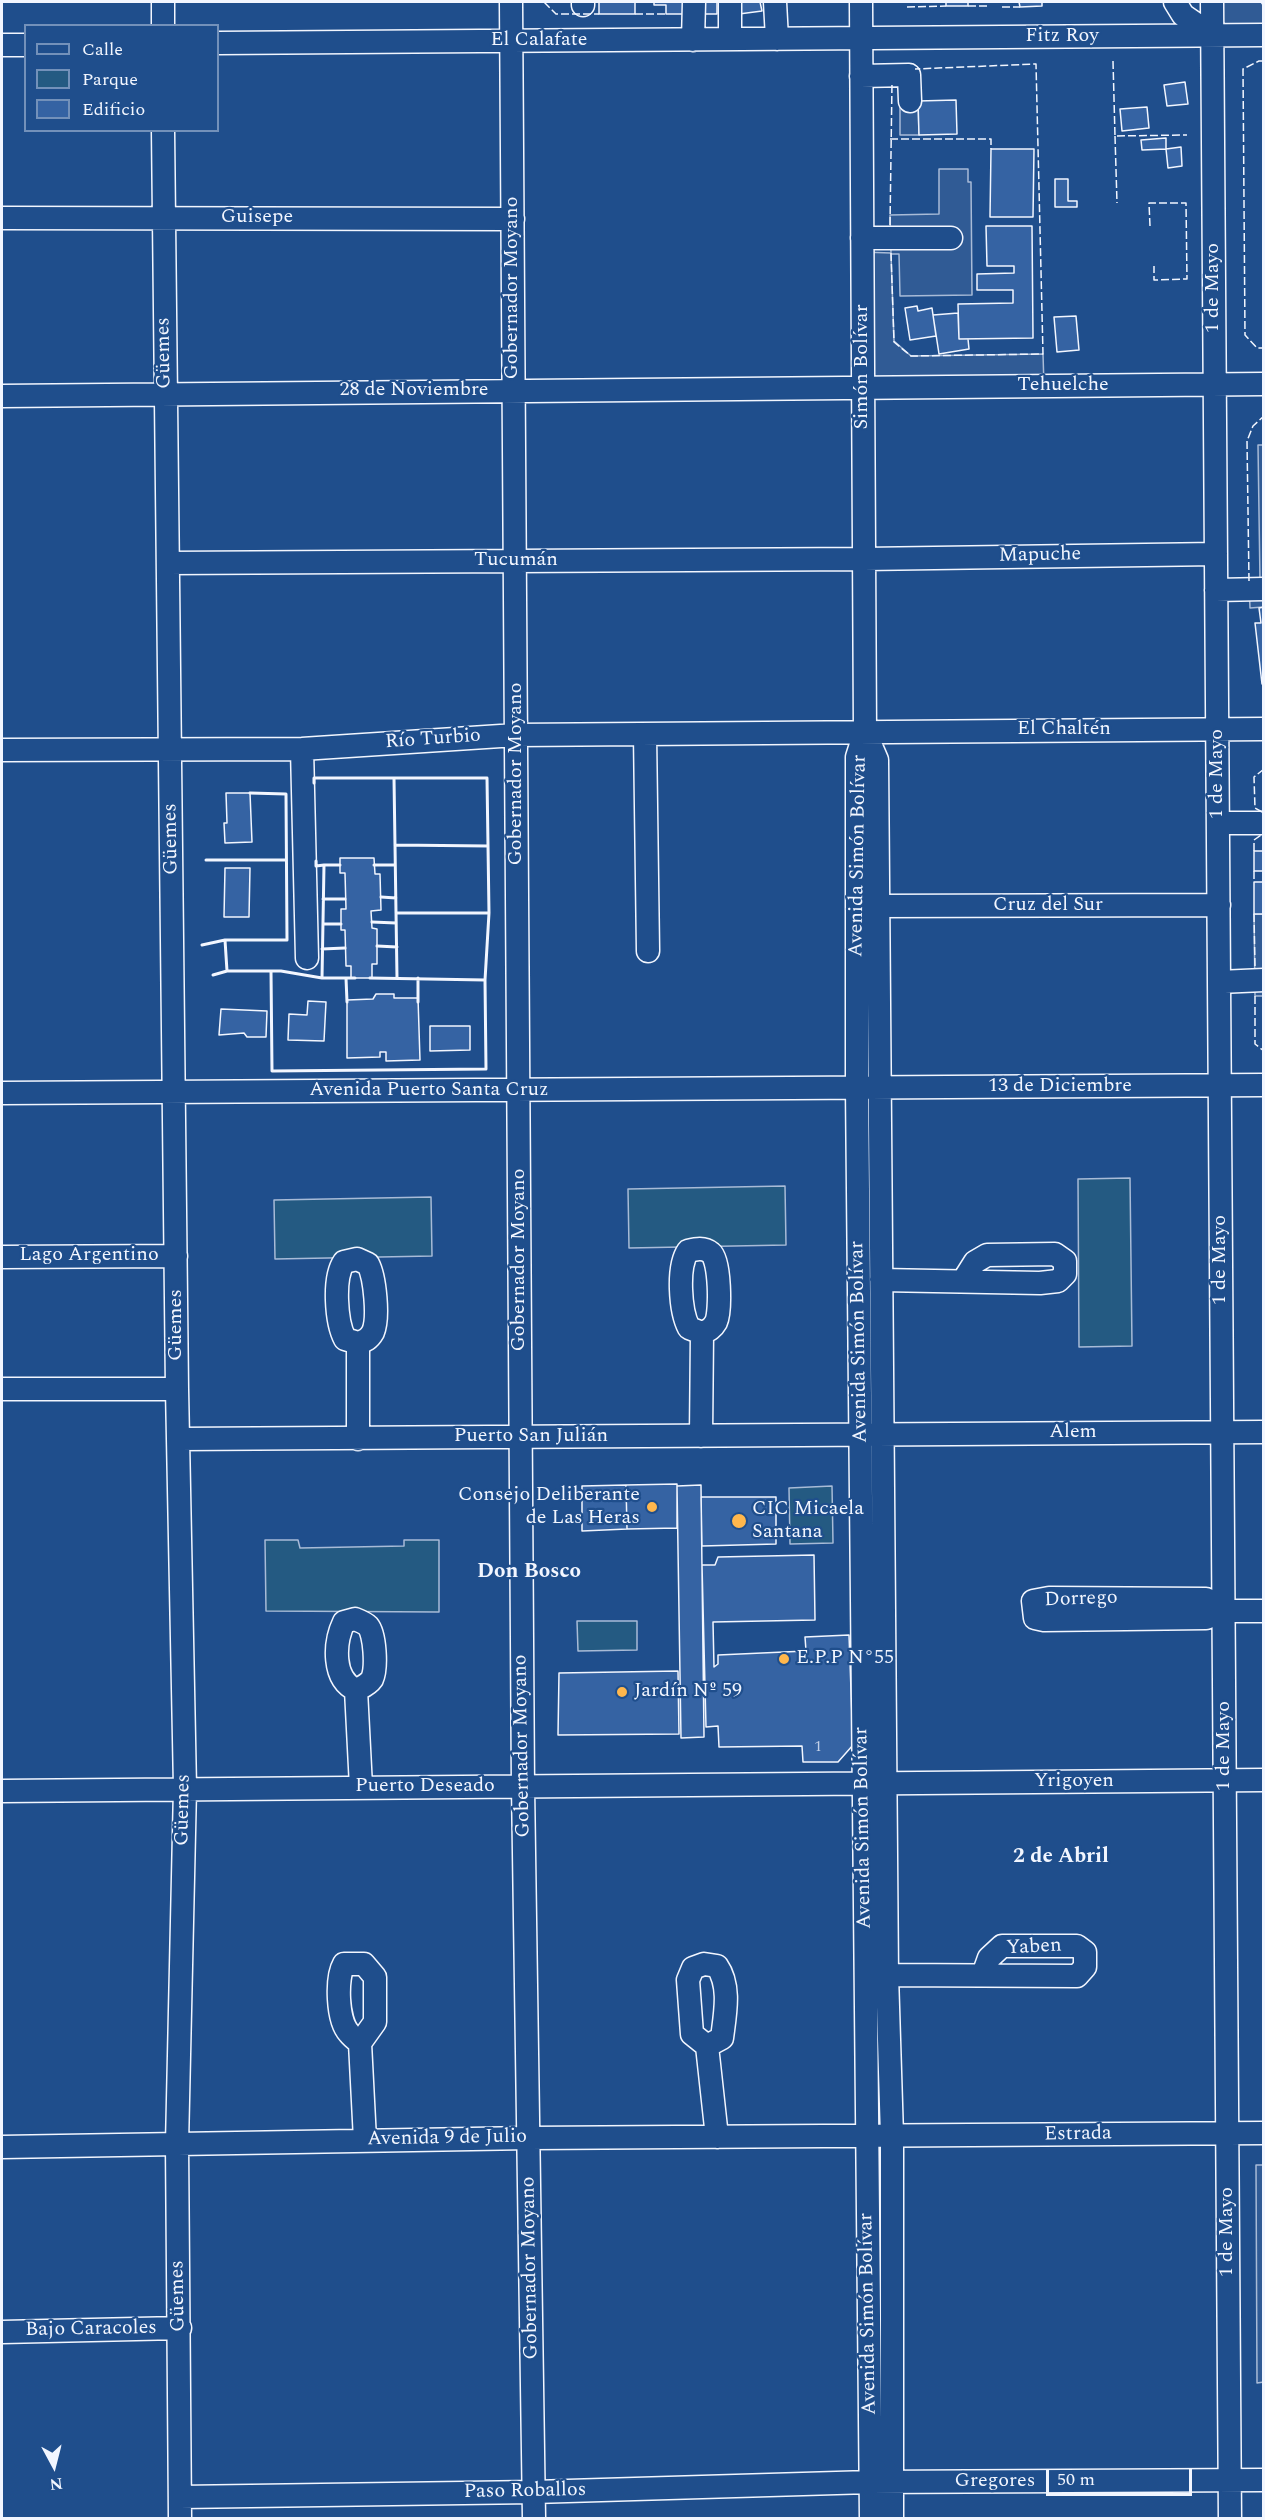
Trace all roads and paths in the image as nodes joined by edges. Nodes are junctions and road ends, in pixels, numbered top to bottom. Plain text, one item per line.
1 (163, 2) edge
2 (511, 2) edge
3 (694, 2) edge
4 (730, 2) edge
5 (775, 2) edge
6 (861, 2) edge
7 (1175, 2) edge
8 (1212, 2) edge
9 (163, 24) edge
10 (1212, 35) junction
11 (1263, 35) edge
12 (861, 38) junction
13 (730, 39) junction
14 (777, 39) junction
15 (693, 40) junction
16 (512, 41) junction
17 (219, 43) edge
18 (2, 45) edge
19 (24, 45) edge
20 (861, 76) junction
21 (910, 101) dead end
22 (163, 132) edge
23 (2, 218) edge
24 (164, 218) junction
25 (513, 219) junction
26 (862, 238) junction
27 (951, 238) dead end
28 (1215, 384) junction
29 (1263, 384) edge
30 (863, 387) junction
31 (514, 390) junction
32 (166, 393) junction
33 (2, 396) edge
34 (1216, 554) junction
35 (864, 559) junction
36 (515, 562) junction
37 (168, 563) junction
38 (1216, 590) junction
39 (1263, 590) edge
40 (1217, 729) junction
41 (1263, 729) edge
42 (865, 732) junction
43 (645, 734) junction
44 (516, 735) junction
45 (302, 749) junction
46 (2, 750) edge
47 (171, 750) junction
48 (1218, 823) junction
49 (1263, 823) edge
50 (1219, 905) junction
51 (878, 906) junction
52 (648, 951) dead end
53 (307, 958) dead end
54 (1263, 981) edge
55 (1219, 982) junction
56 (1263, 1085) edge
57 (1220, 1086) junction
58 (868, 1088) junction
59 (174, 1090) junction
60 (519, 1091) junction
61 (2, 1093) edge
62 (176, 1256) junction
63 (2, 1257) edge
64 (881, 1280) junction
65 (963, 1281) dead end
66 (702, 1333) dead end
67 (358, 1343) dead end
68 (2, 1389) edge
69 (177, 1389) junction
70 (1223, 1432) junction
71 (1263, 1432) edge
72 (871, 1435) junction
73 (701, 1436) junction
74 (521, 1438) junction
75 (179, 1439) junction
76 (358, 1439) junction
77 (1224, 1611) junction
78 (1263, 1611) edge
79 (356, 1690) dead end
80 (1263, 1780) edge
81 (1225, 1781) junction
82 (875, 1784) junction
83 (524, 1786) junction
84 (361, 1787) junction
85 (185, 1788) junction
86 (2, 1791) edge
87 (887, 1975) junction
88 (983, 1976) dead end
89 (360, 2043) dead end
90 (707, 2046) dead end
91 (1228, 2133) junction
92 (1263, 2133) edge
93 (867, 2136) junction
94 (892, 2136) junction
95 (717, 2137) junction
96 (530, 2138) junction
97 (365, 2140) junction
98 (177, 2144) junction
99 (2, 2147) edge
100 (180, 2328) junction
101 (2, 2332) edge
102 (1230, 2481) junction
103 (1263, 2481) edge
104 (881, 2482) junction
105 (534, 2492) junction
106 (180, 2508) edge
107 (534, 2518) edge
108 (870, 2518) edge
109 (892, 2518) edge
110 (1230, 2518) edge

1 - 9 street
2 - 16 street, Gobernador Moyano
3 - 15 street
4 - 13 street
5 - 14 street
6 - 12 street, Simón Bolívar
7 - 10 street
8 - 10 street, 1 de Mayo
10 - 11 street, Fitz Roy
10 - 12 street, Fitz Roy
10 - 28 street, 1 de Mayo
12 - 14 street, El Calafate
12 - 20 street, Simón Bolívar
13 - 14 street, El Calafate
13 - 15 street, El Calafate
15 - 16 street, El Calafate
16 - 17 street, El Calafate
16 - 25 street, Gobernador Moyano
18 - 19 street
20 - 21 street
20 - 26 street, Simón Bolívar
22 - 24 street, Güemes
23 - 24 street, Guisepe
24 - 25 street, Guisepe
24 - 32 street, Güemes
25 - 31 street, Gobernador Moyano
26 - 27 street
26 - 30 street, Simón Bolívar
28 - 29 street, Tehuelche
28 - 30 street, Tehuelche
28 - 34 street, 1 de Mayo
30 - 31 street, 28 de Noviembre
30 - 35 street, Simón Bolívar
31 - 32 street, 28 de Noviembre
31 - 36 street, Gobernador Moyano
32 - 33 street, 28 de Noviembre
32 - 37 street, Güemes
34 - 35 street, Mapuche
34 - 38 street, 1 de Mayo
35 - 36 street, Tucumán
35 - 42 street, Simón Bolívar
36 - 37 street, Tucumán
36 - 44 street, Gobernador Moyano
37 - 47 street, Güemes
38 - 39 street
38 - 40 street, 1 de Mayo
40 - 41 street, El Chaltén
40 - 42 street, El Chaltén
40 - 48 street, 1 de Mayo
42 - 43 street, Río Turbio
42 - 51 street, Avenida Simón Bolívar
42 - 58 street, Avenida Simón Bolívar
43 - 44 street, Río Turbio
43 - 52 street
44 - 45 street, Río Turbio
44 - 60 street, Gobernador Moyano
45 - 47 street, Río Turbio
45 - 53 street
46 - 47 street, Río Turbio
47 - 59 street, Güemes
48 - 49 street
48 - 50 street, 1 de Mayo
50 - 51 street, Cruz del Sur
50 - 55 street, 1 de Mayo
51 - 58 street, Avenida Simón Bolívar
54 - 55 street
55 - 57 street, 1 de Mayo
56 - 57 street, 13 de Diciembre
57 - 58 street, 13 de Diciembre
57 - 70 street, 1 de Mayo
58 - 60 street, Avenida Puerto Santa Cruz
58 - 64 street, Avenida Simón Bolívar
58 - 72 street, Avenida Simón Bolívar
59 - 60 street, Avenida Puerto Santa Cruz
59 - 61 street, Avenida Puerto Santa Cruz
59 - 62 street, Güemes
60 - 74 street, Gobernador Moyano
62 - 63 street, Lago Argentino
62 - 69 street, Güemes
64 - 65 street
64 - 72 street, Avenida Simón Bolívar
66 - 73 street
67 - 76 street
68 - 69 street
69 - 75 street, Güemes
70 - 71 street, Alem
70 - 72 street, Alem
70 - 77 street, 1 de Mayo
72 - 73 street, Puerto San Julián
72 - 82 street, Avenida Simón Bolívar
73 - 74 street, Puerto San Julián
74 - 76 street, Puerto San Julián
74 - 83 street, Gobernador Moyano
75 - 76 street, Puerto San Julián
75 - 85 street, Güemes
77 - 77 street, Dorrego
77 - 78 street, Dorrego
77 - 81 street, 1 de Mayo
79 - 84 street
80 - 81 street, Yrigoyen
81 - 82 street, Yrigoyen
81 - 91 street, 1 de Mayo
82 - 83 street, Puerto Deseado
82 - 87 street, Avenida Simón Bolívar
82 - 93 street, Avenida Simón Bolívar
83 - 84 street, Puerto Deseado
83 - 96 street, Gobernador Moyano
84 - 85 street, Puerto Deseado
85 - 86 street, Puerto Deseado
85 - 98 street, Güemes
87 - 88 street, Yaben
87 - 94 street, Avenida Simón Bolívar
89 - 97 street
90 - 95 street
91 - 92 street, Estrada
91 - 94 street, Estrada
91 - 102 street, 1 de Mayo
93 - 94 street, Avenida 9 de Julio
93 - 95 street, Avenida 9 de Julio
93 - 104 street, Avenida Simón Bolívar
94 - 104 street, Avenida Simón Bolívar
95 - 96 street, Avenida 9 de Julio
96 - 97 street, Avenida 9 de Julio
96 - 105 street, Gobernador Moyano
97 - 98 street, Avenida 9 de Julio
98 - 99 street, Avenida 9 de Julio
98 - 100 street, Güemes
100 - 101 street, Bajo Caracoles
100 - 106 street, Güemes
102 - 103 street, Gregores
102 - 104 street, Gregores
102 - 110 street, 1 de Mayo
104 - 105 street, Paso Roballos
104 - 108 street, Avenida Simón Bolívar
104 - 109 street, Avenida Simón Bolívar
105 - 106 street, Paso Roballos
105 - 107 street, Gobernador Moyano

